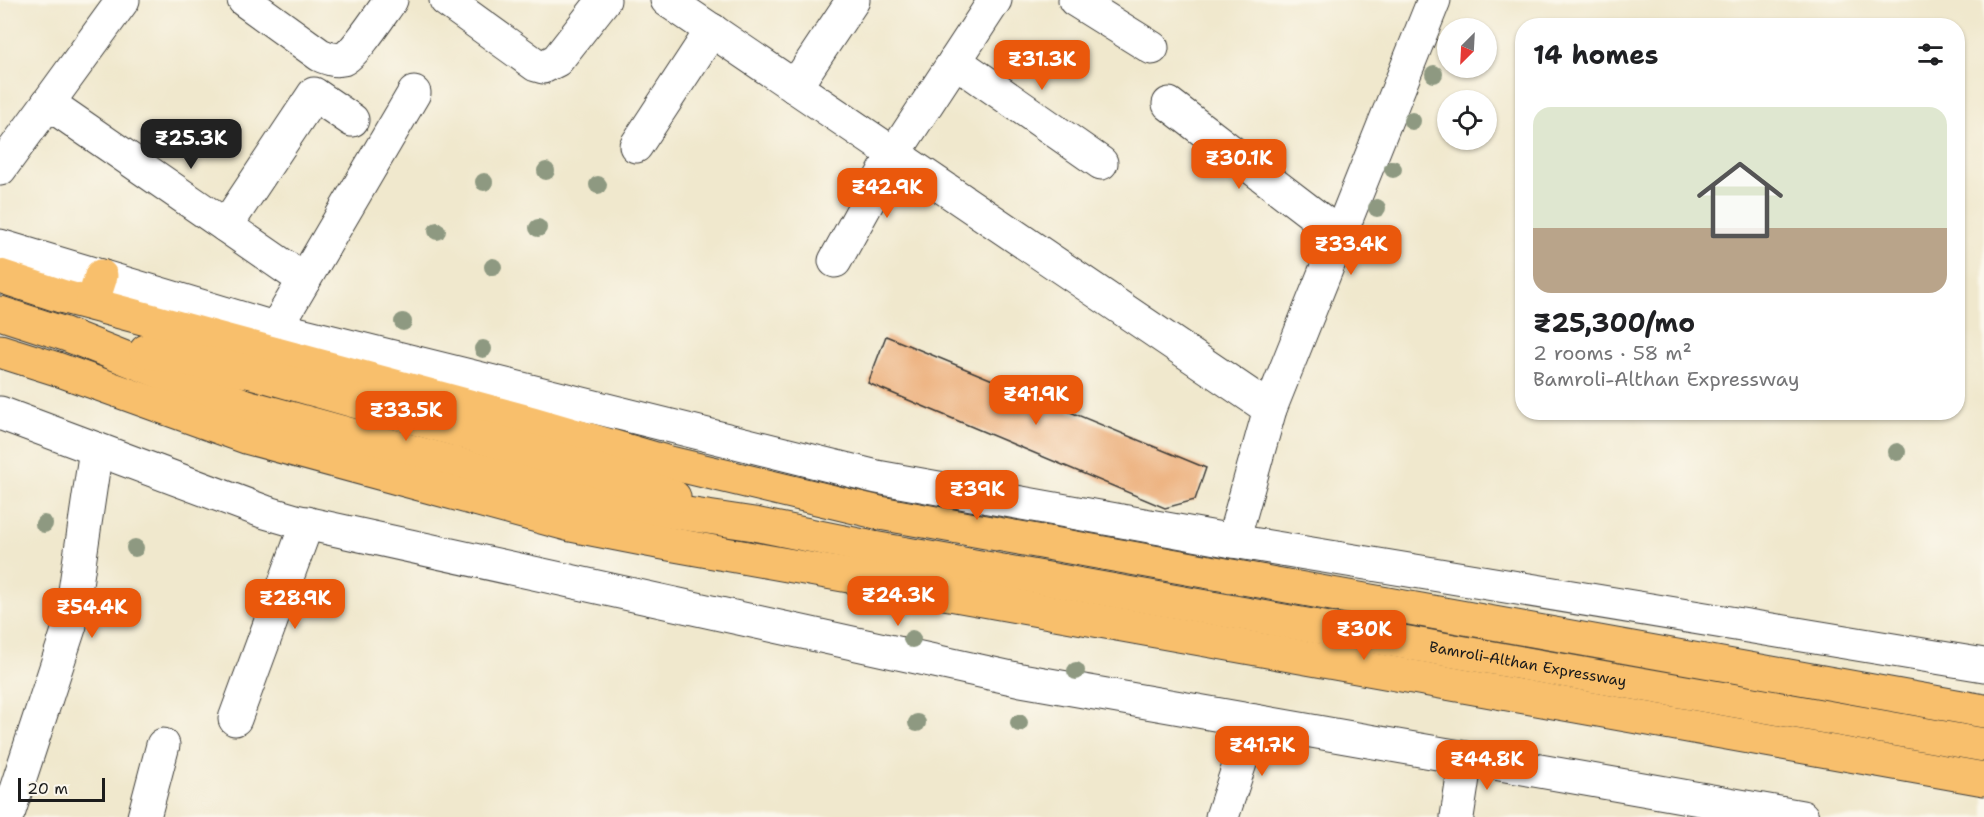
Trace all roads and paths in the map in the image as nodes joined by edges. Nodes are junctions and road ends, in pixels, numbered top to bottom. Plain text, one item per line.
1 (123, 0) edge
2 (244, 0) edge
3 (391, 0) edge
4 (446, 0) edge
5 (604, 0) edge
6 (667, 0) edge
7 (853, 0) edge
8 (995, 0) edge
9 (1075, 0) edge
10 (1434, 0) edge
11 (708, 17) edge
12 (1152, 48) dead end
13 (955, 61) junction
14 (795, 87) junction
15 (414, 93) dead end
16 (48, 103) junction
17 (1169, 104) dead end
18 (352, 120) dead end
19 (636, 146) dead end
20 (894, 154) junction
21 (1101, 163) dead end
22 (0, 169) edge
23 (226, 226) junction
24 (1340, 236) junction
25 (0, 246) edge
26 (835, 261) dead end
27 (0, 276) edge
28 (304, 280) junction
29 (97, 290) junction
30 (0, 313) edge
31 (276, 328) junction
32 (0, 351) edge
33 (1270, 409) junction
34 (0, 413) edge
35 (96, 449) junction
36 (307, 523) junction
37 (1233, 541) junction
38 (1984, 665) edge
39 (1984, 711) edge
40 (235, 719) dead end
41 (1254, 721) junction
42 (1984, 745) edge
43 (163, 746) dead end
44 (1466, 758) junction
45 (1984, 779) edge
46 (17, 813) edge
47 (144, 817) edge
48 (1222, 817) edge
49 (1457, 817) edge
50 (1803, 817) edge

1 - 16 street
2 - 3 street
4 - 5 street
6 - 11 street
7 - 14 street
8 - 13 street
9 - 12 street
10 - 24 street
11 - 14 street
11 - 19 street
13 - 20 street
13 - 21 street
14 - 20 street
15 - 28 street
16 - 22 street
16 - 23 street
17 - 24 street
18 - 23 street
20 - 26 street
20 - 33 street
23 - 28 street
24 - 33 street
25 - 29 street
27 - 29 main road
28 - 31 street
29 - 31 street
29 - 39 main road
30 - 42 main road, Bamroli-Althan Expressway
31 - 37 street
32 - 45 main road
33 - 37 street
34 - 35 street
35 - 36 street
35 - 46 street
36 - 40 street
36 - 41 street
37 - 38 street
41 - 44 street
41 - 48 street
43 - 47 street
44 - 49 street
44 - 50 street

